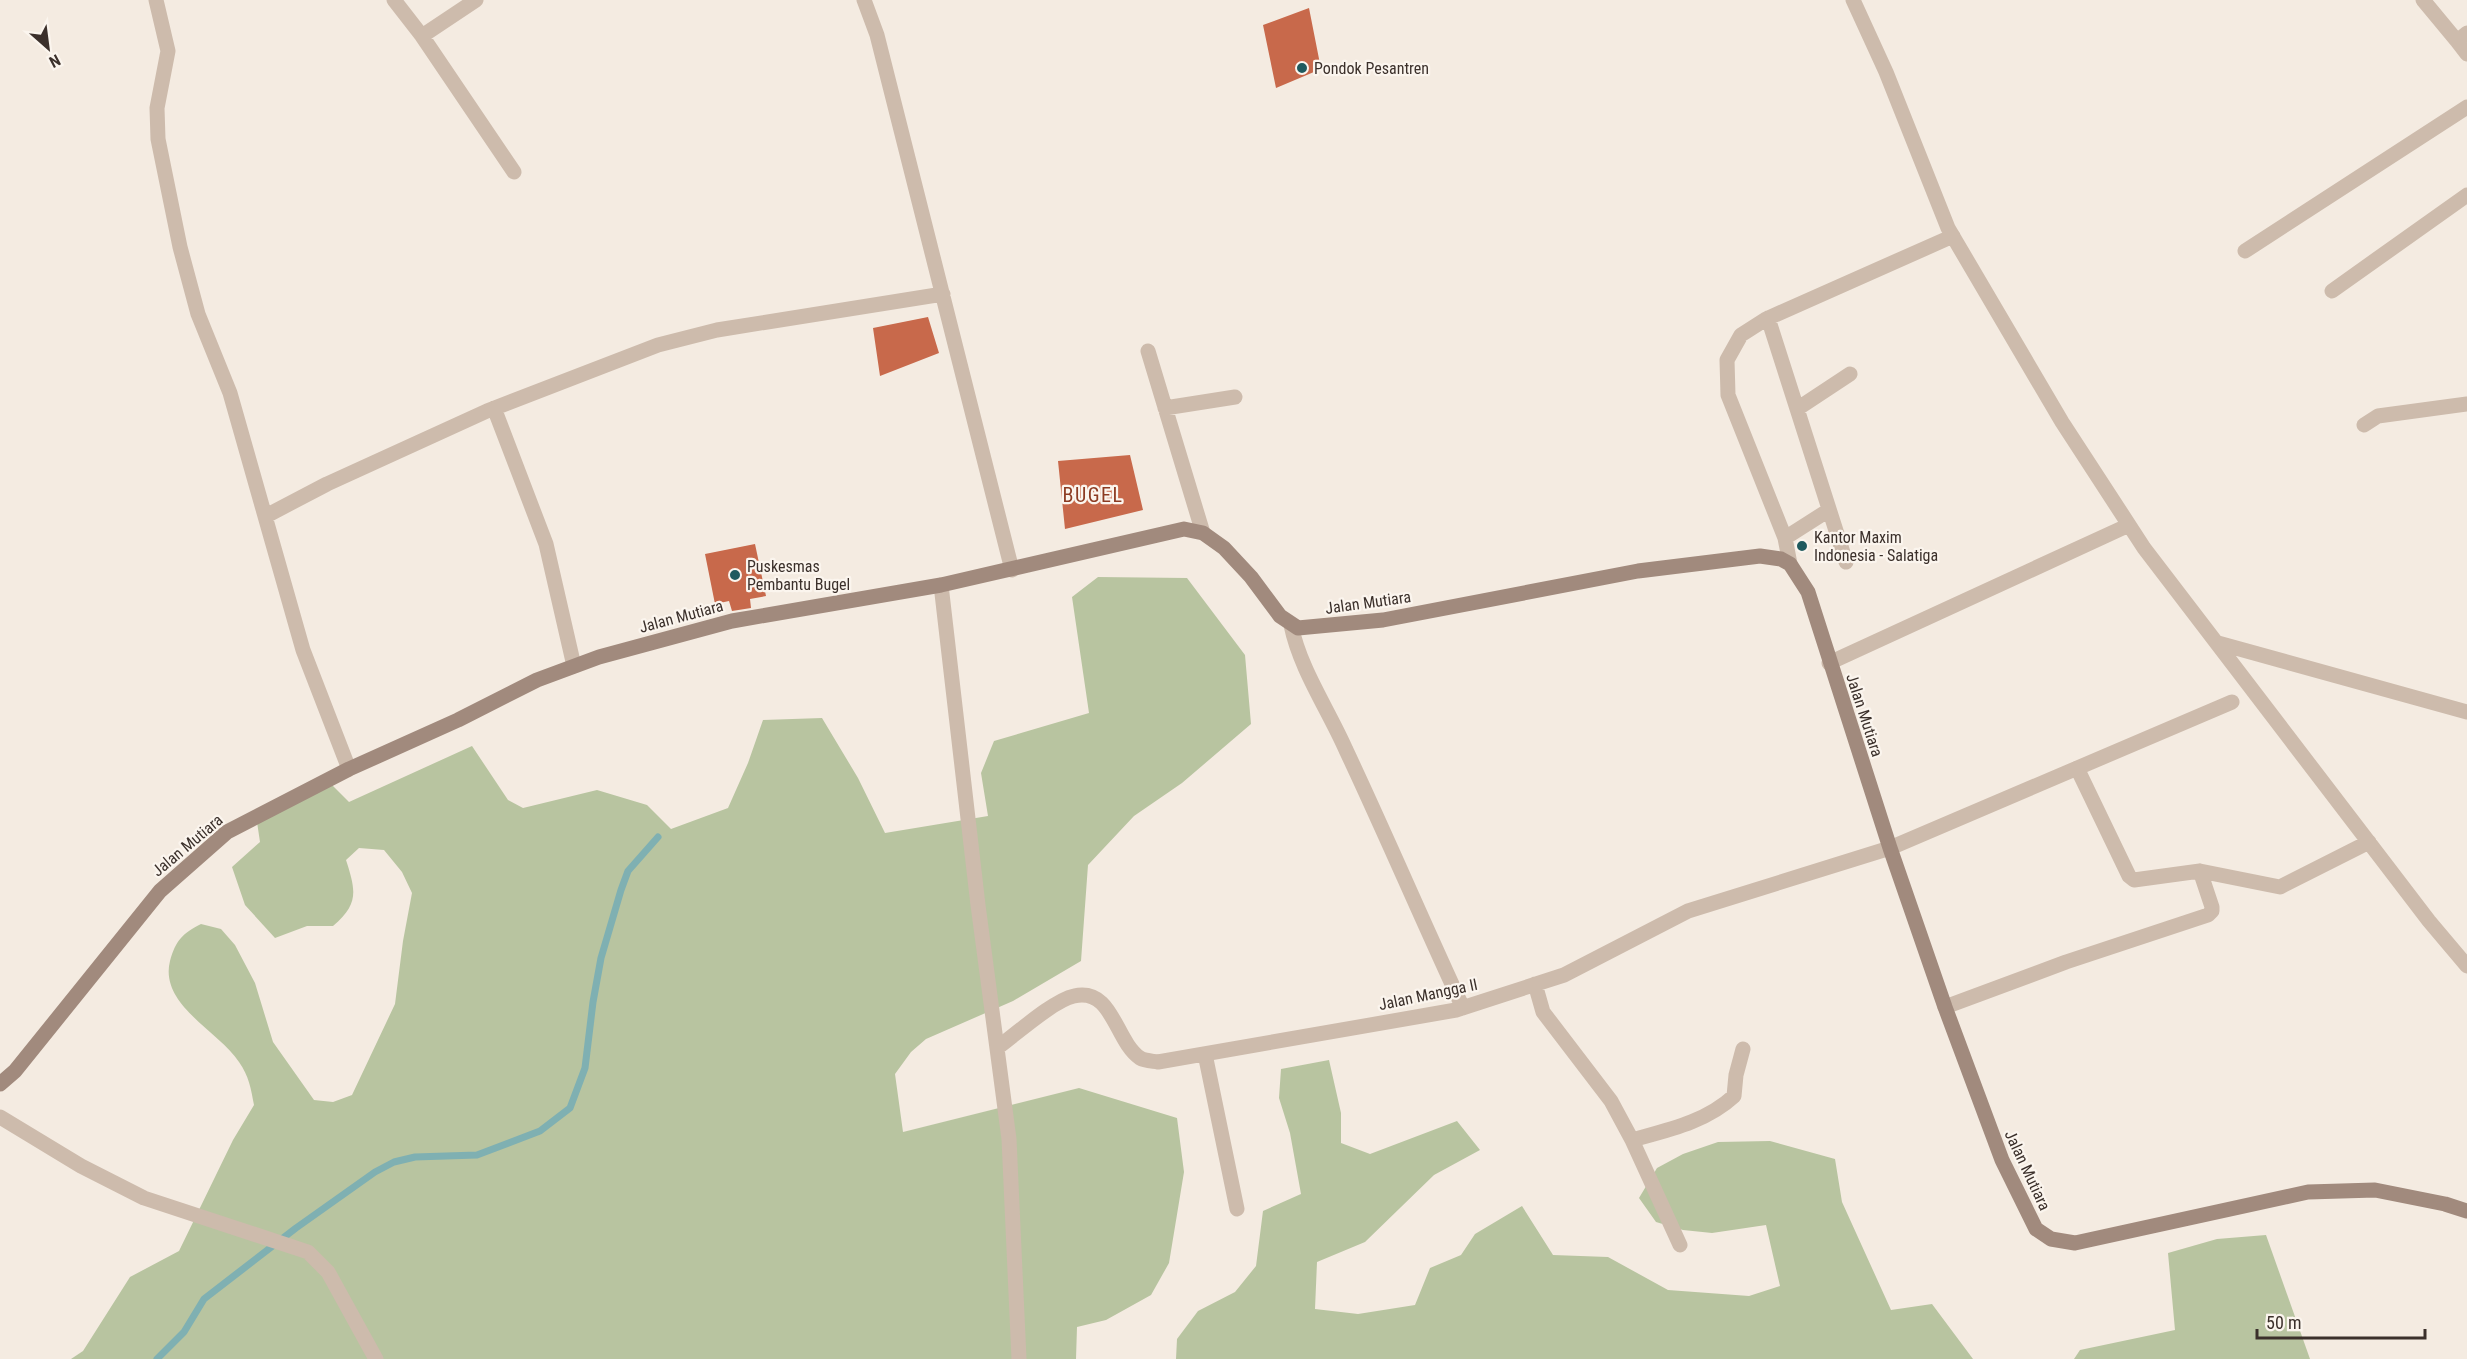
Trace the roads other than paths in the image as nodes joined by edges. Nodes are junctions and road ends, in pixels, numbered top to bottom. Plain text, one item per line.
1 (156, 0) edge
2 (394, 0) edge
3 (476, 0) edge
4 (864, 0) edge
5 (1854, 0) edge
6 (2423, 0) edge
7 (422, 36) junction
8 (2462, 37) edge
9 (2467, 54) edge
10 (2467, 107) edge
11 (514, 172) dead end
12 (2467, 195) edge
13 (1953, 236) junction
14 (2245, 251) dead end
15 (2332, 291) dead end
16 (943, 294) junction
17 (1768, 318) junction
18 (1148, 351) dead end
19 (1850, 374) dead end
20 (1234, 397) dead end
21 (2467, 404) edge
22 (494, 408) junction
23 (1165, 408) junction
24 (1797, 409) junction
25 (2364, 425) dead end
26 (1829, 510) junction
27 (266, 516) junction
28 (2129, 525) junction
29 (1203, 533) junction
30 (1785, 538) junction
31 (1846, 562) dead end
32 (1790, 564) junction
33 (1012, 570) junction
34 (941, 585) junction
35 (1291, 625) junction
36 (2218, 643) junction
37 (1829, 663) junction
38 (574, 666) junction
39 (2232, 702) dead end
40 (2467, 712) edge
41 (2077, 768) junction
42 (349, 769) junction
43 (2369, 842) junction
44 (1890, 848) junction
45 (2200, 871) junction
46 (2467, 966) edge
47 (1535, 984) junction
48 (1945, 1007) junction
49 (1462, 1008) junction
50 (997, 1048) junction
51 (1743, 1049) dead end
52 (1205, 1054) junction
53 (0, 1084) edge
54 (0, 1117) edge
55 (1632, 1140) junction
56 (1237, 1209) dead end
57 (2467, 1211) edge
58 (1680, 1245) dead end
59 (376, 1359) edge
60 (1019, 1359) edge

1 - 27 street
2 - 7 street
3 - 7 street
4 - 16 street
5 - 13 street
6 - 8 street
7 - 11 street
8 - 9 street
10 - 14 street
12 - 15 street
13 - 17 street
13 - 28 street
16 - 22 street
16 - 33 street
17 - 24 street
17 - 30 street
18 - 23 street
19 - 24 street
20 - 23 street
21 - 25 street
22 - 27 street
22 - 38 street
23 - 29 street
24 - 26 street
26 - 30 street
26 - 31 street
27 - 42 street
28 - 36 street
28 - 37 street
29 - 33 street, Jalan Mutiara
29 - 35 street
30 - 32 street
32 - 35 street, Jalan Mutiara
32 - 37 street, Jalan Mutiara
33 - 34 street, Jalan Mutiara
34 - 38 street, Jalan Mutiara
34 - 50 street
35 - 49 street
36 - 40 street
36 - 43 street
37 - 44 street, Jalan Mutiara
38 - 42 street, Jalan Mutiara
39 - 41 street, Jalan Mangga II
41 - 44 street, Jalan Mangga II
41 - 45 street
42 - 53 street, Jalan Mutiara
43 - 45 street
43 - 46 street
44 - 47 street, Jalan Mangga II
44 - 48 street, Jalan Mutiara
45 - 48 street
47 - 49 street, Jalan Mangga II
47 - 55 street
48 - 57 street, Jalan Mutiara
49 - 52 street, Jalan Mangga II
50 - 52 street, Jalan Mangga II
50 - 60 street
51 - 55 street
52 - 56 street
54 - 59 street
55 - 58 street

